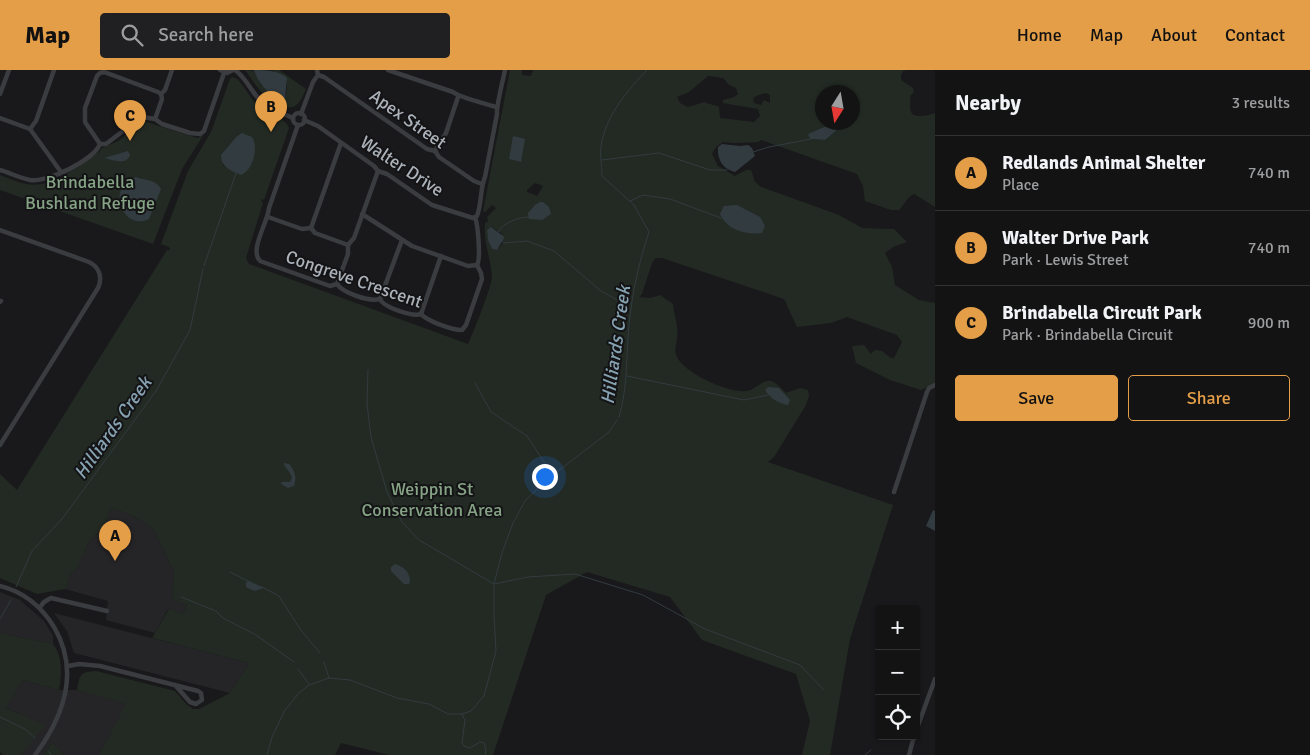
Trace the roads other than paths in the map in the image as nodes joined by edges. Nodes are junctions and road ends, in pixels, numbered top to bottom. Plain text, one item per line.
1 (9, 70) edge
2 (54, 70) edge
3 (172, 70) edge
4 (234, 70) edge
5 (388, 70) edge
6 (505, 70) edge
7 (222, 71) edge
8 (318, 72) edge
9 (0, 94) edge
10 (161, 94) junction
11 (458, 97) junction
12 (496, 107) junction
13 (301, 114) junction
14 (0, 118) edge
15 (293, 118) junction
16 (155, 119) junction
17 (304, 120) junction
18 (298, 125) junction
19 (30, 129) junction
20 (341, 143) junction
21 (100, 144) junction
22 (435, 151) junction
23 (0, 170) edge
24 (378, 171) junction
25 (61, 172) junction
26 (482, 184) junction
27 (362, 214) junction
28 (268, 217) junction
29 (475, 217) junction
30 (311, 228) junction
31 (0, 230) edge
32 (402, 240) junction
33 (348, 245) junction
34 (441, 256) junction
35 (476, 265) junction
36 (337, 284) junction
37 (380, 299) junction
38 (421, 314) junction
39 (935, 385) edge
40 (0, 445) edge
41 (894, 492) dead end
42 (0, 586) edge
43 (40, 607) junction
44 (107, 611) dead end
45 (68, 666) junction
46 (935, 679) edge
47 (176, 685) junction
48 (920, 720) edge
49 (913, 740) edge
50 (35, 755) edge
51 (909, 755) edge

1 - 9 street
2 - 19 street
3 - 10 street
4 - 7 street
4 - 15 street
5 - 11 street
6 - 12 street
7 - 16 street
8 - 13 street
8 - 22 street, Apex Street
10 - 16 street
10 - 21 street
11 - 12 street
11 - 22 street
12 - 26 street
13 - 15 street
13 - 17 street
14 - 19 street
15 - 18 street
16 - 21 street
17 - 18 street
17 - 20 street, Walter Drive
18 - 28 street, Congreve Crescent
19 - 25 street
20 - 24 street, Walter Drive
20 - 30 street
21 - 25 street
22 - 26 street, Apex Street
23 - 25 street
24 - 27 street
24 - 29 street, Walter Drive
26 - 29 street
27 - 32 street
27 - 33 street
28 - 30 street
28 - 36 street, Congreve Crescent
29 - 35 street, Congreve Crescent
30 - 33 street
31 - 40 street
32 - 34 street
32 - 37 street
33 - 36 street
34 - 35 street
34 - 38 street
35 - 38 street, Congreve Crescent
36 - 37 street, Congreve Crescent
37 - 38 street, Congreve Crescent
39 - 41 street
42 - 43 street
43 - 44 street
43 - 45 street
45 - 47 street
45 - 50 street
46 - 48 street
47 - 47 street
49 - 51 street

